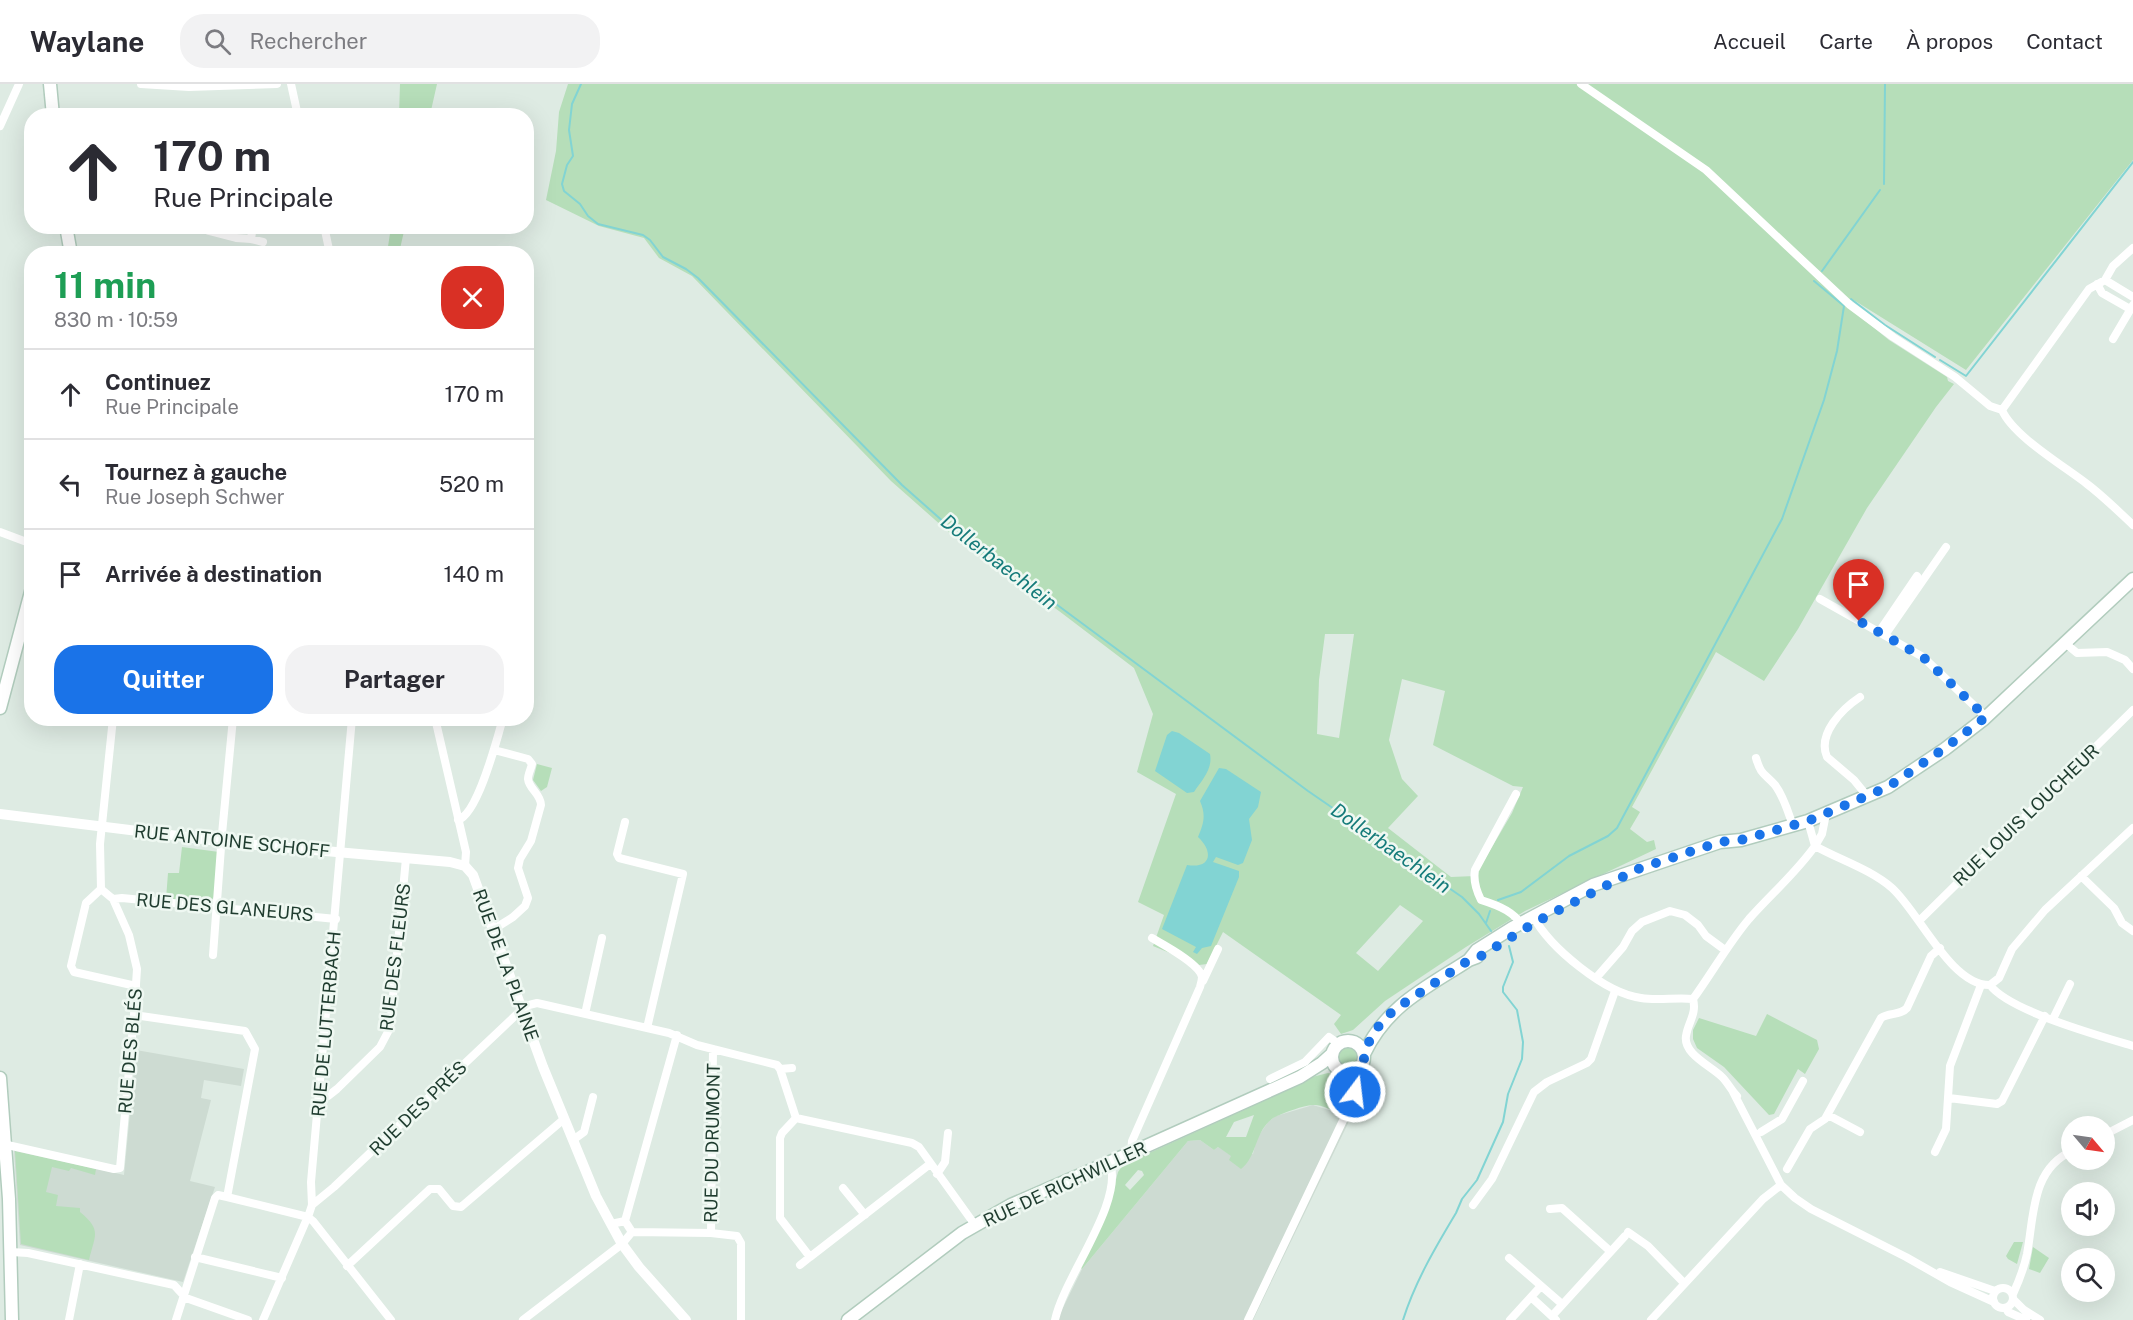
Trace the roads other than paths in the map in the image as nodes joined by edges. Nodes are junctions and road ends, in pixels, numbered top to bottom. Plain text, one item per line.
1 (19, 84) edge
2 (50, 84) edge
3 (141, 84) edge
4 (277, 84) edge
5 (291, 84) edge
6 (1581, 84) edge
7 (189, 86) edge
8 (52, 108) edge
9 (296, 108) edge
10 (0, 126) edge
11 (208, 234) edge
12 (224, 234) edge
13 (252, 234) edge
14 (251, 239) junction
15 (205, 240) dead end
16 (262, 242) dead end
17 (2133, 248) edge
18 (2101, 282) junction
19 (2133, 297) edge
20 (2132, 307) edge
21 (2113, 339) dead end
22 (2002, 410) junction
23 (2133, 525) edge
24 (0, 532) edge
25 (24, 541) edge
26 (1946, 547) dead end
27 (1917, 576) dead end
28 (2133, 579) edge
29 (1820, 599) dead end
30 (24, 618) edge
31 (1882, 634) junction
32 (2065, 643) junction
33 (2133, 669) edge
34 (1860, 697) dead end
35 (0, 708) edge
36 (2133, 710) edge
37 (1986, 717) junction
38 (111, 726) edge
39 (232, 726) edge
40 (351, 726) edge
41 (437, 726) edge
42 (501, 726) edge
43 (494, 750) junction
44 (1756, 758) dead end
45 (1516, 794) dead end
46 (1867, 796) junction
47 (0, 814) edge
48 (1826, 814) junction
49 (458, 820) junction
50 (1808, 821) junction
51 (625, 822) dead end
52 (1793, 826) junction
53 (102, 827) junction
54 (2133, 828) edge
55 (221, 841) junction
56 (1815, 846) junction
57 (341, 852) junction
58 (406, 858) junction
59 (465, 866) junction
60 (2081, 876) junction
61 (101, 889) junction
62 (113, 899) junction
63 (218, 906) junction
64 (336, 919) junction
65 (1919, 921) junction
66 (1529, 922) junction
67 (494, 929) junction
68 (2133, 931) edge
69 (602, 938) dead end
70 (1152, 938) dead end
71 (1940, 948) junction
72 (1218, 950) dead end
73 (1725, 950) junction
74 (213, 955) dead end
75 (1596, 978) junction
76 (2070, 984) dead end
77 (1986, 985) junction
78 (136, 986) junction
79 (1200, 987) junction
80 (1615, 990) junction
81 (1693, 999) junction
82 (523, 1009) junction
83 (585, 1014) junction
84 (134, 1015) junction
85 (2049, 1018) junction
86 (1380, 1024) junction
87 (647, 1028) junction
88 (677, 1035) junction
89 (1341, 1046) junction
90 (2133, 1046) edge
91 (713, 1049) junction
92 (1364, 1054) junction
93 (792, 1068) dead end
94 (780, 1069) junction
95 (1347, 1071) junction
96 (0, 1077) edge
97 (1300, 1077) junction
98 (1270, 1079) dead end
99 (1803, 1081) dead end
100 (1733, 1092) junction
101 (319, 1096) junction
102 (593, 1097) dead end
103 (1948, 1098) junction
104 (1828, 1115) junction
105 (796, 1118) junction
106 (564, 1119) junction
107 (2133, 1120) edge
108 (2115, 1129) edge
109 (1761, 1132) junction
110 (1860, 1132) dead end
111 (948, 1133) dead end
112 (573, 1140) junction
113 (3, 1144) edge
114 (1935, 1152) dead end
115 (1131, 1153) junction
116 (2061, 1157) edge
117 (1110, 1163) junction
118 (930, 1164) junction
119 (1786, 1169) dead end
120 (937, 1174) junction
121 (1776, 1176) junction
122 (1781, 1185) junction
123 (843, 1188) dead end
124 (227, 1197) junction
125 (312, 1205) junction
126 (1473, 1205) dead end
127 (1550, 1209) dead end
128 (865, 1215) junction
129 (308, 1217) junction
130 (625, 1221) junction
131 (610, 1224) junction
132 (975, 1225) junction
133 (632, 1232) junction
134 (711, 1233) junction
135 (622, 1244) junction
136 (1610, 1251) junction
137 (11, 1252) junction
138 (195, 1257) junction
139 (810, 1257) junction
140 (1509, 1258) dead end
141 (80, 1264) junction
142 (800, 1265) dead end
143 (347, 1266) junction
144 (1925, 1267) junction
145 (2022, 1272) junction
146 (282, 1278) junction
147 (1684, 1283) junction
148 (1541, 1286) junction
149 (2000, 1290) junction
150 (183, 1294) junction
151 (1531, 1297) junction
152 (2013, 1297) junction
153 (1994, 1302) junction
154 (1562, 1304) junction
155 (2006, 1308) junction
156 (1554, 1318) edge
157 (12, 1320) edge
158 (69, 1320) edge
159 (176, 1320) edge
160 (248, 1320) edge
161 (263, 1320) edge
162 (390, 1320) edge
163 (523, 1320) edge
164 (686, 1320) edge
165 (741, 1320) edge
166 (848, 1320) edge
167 (1054, 1320) edge
168 (1248, 1320) edge
169 (1510, 1320) edge
170 (1651, 1320) edge
171 (2026, 1320) edge
172 (2040, 1320) edge

1 - 10 street
2 - 8 main road
3 - 7 street
4 - 7 street
5 - 9 street
6 - 22 street
11 - 15 street
12 - 14 street
13 - 14 street
14 - 16 street
17 - 18 street
18 - 19 street
18 - 20 street
18 - 22 street
20 - 21 street
22 - 23 street
24 - 25 street
26 - 31 street
27 - 31 street
28 - 32 main road
29 - 31 street
30 - 35 main road
31 - 37 street
32 - 33 street
32 - 37 main road
34 - 46 street
36 - 65 street, RUE LOUIS LOUCHEUR
37 - 46 main road
38 - 53 street
39 - 55 street
40 - 57 street, RUE DE LUTTERBACH
41 - 49 street, RUE DE LA PLAINE
42 - 43 street
43 - 49 street
43 - 67 street
44 - 52 street
45 - 66 street
46 - 48 main road
47 - 53 street, RUE ANTOINE SCHOFF
48 - 50 main road
48 - 56 street
49 - 59 street, RUE DE LA PLAINE
50 - 52 main road
50 - 56 street
51 - 87 street
52 - 66 main road
53 - 55 street, RUE ANTOINE SCHOFF
53 - 61 street
54 - 60 street
55 - 57 street, RUE ANTOINE SCHOFF
55 - 63 street
56 - 65 street
56 - 73 street
57 - 58 street, RUE ANTOINE SCHOFF
57 - 64 street, RUE DE LUTTERBACH
58 - 59 street, RUE ANTOINE SCHOFF
58 - 101 street, RUE DES FLEURS
59 - 67 street, RUE DE LA PLAINE
60 - 68 street
60 - 77 street
61 - 62 street, RUE DES BLÉS
61 - 78 street
62 - 63 street, RUE DES GLANEURS
62 - 78 street, RUE DES BLÉS
63 - 64 street, RUE DES GLANEURS
63 - 74 street
64 - 101 street, RUE DE LUTTERBACH
65 - 71 street
66 - 75 street
66 - 86 main road
67 - 82 street, RUE DE LA PLAINE
69 - 83 street
70 - 79 street
71 - 77 street
71 - 104 street
72 - 79 street
73 - 75 street
73 - 81 street
75 - 80 street
76 - 85 street
77 - 85 street
77 - 103 street
78 - 84 street, RUE DES BLÉS
79 - 115 street
80 - 81 street
80 - 126 street
81 - 100 street
82 - 83 street
82 - 106 street, RUE DE LA PLAINE
82 - 125 street, RUE DES PRÉS
83 - 87 street
84 - 113 street, RUE DES BLÉS
84 - 124 street
85 - 90 street
85 - 103 street
86 - 89 main road, RUE DE RICHWILLER
86 - 92 main road
87 - 88 street
88 - 91 street
88 - 130 street
89 - 92 main road
89 - 95 main road
89 - 97 main road, RUE DE RICHWILLER
89 - 98 street
91 - 94 street
91 - 134 street, RUE DU DRUMONT
92 - 95 main road
93 - 94 street
94 - 105 street
95 - 97 main road, RUE DE RICHWILLER
95 - 168 street
96 - 113 main road
97 - 115 main road, RUE DE RICHWILLER
99 - 109 street
100 - 109 street
100 - 121 street
101 - 125 street, RUE DE LUTTERBACH
102 - 112 street
103 - 114 street
104 - 110 street
104 - 119 street
105 - 118 street
105 - 139 street
106 - 112 street, RUE DE LA PLAINE
106 - 143 street
107 - 108 street
109 - 121 street
111 - 120 street
112 - 131 street, RUE DE LA PLAINE
113 - 137 main road
115 - 117 main road, RUE DE RICHWILLER
116 - 145 street
117 - 132 main road, RUE DE RICHWILLER
117 - 167 street
118 - 120 street
118 - 128 street
120 - 132 street
121 - 122 street
122 - 144 street
122 - 147 street
123 - 128 street
124 - 129 street
124 - 138 street
125 - 129 street, RUE DE LUTTERBACH
127 - 136 street
128 - 139 street
129 - 143 street
129 - 146 street, RUE DE LUTTERBACH
130 - 131 street
130 - 133 street
131 - 135 street, RUE DE LA PLAINE
132 - 166 main road, RUE DE RICHWILLER
133 - 134 street
133 - 135 street
134 - 165 street, RUE DU DRUMONT
135 - 163 street
135 - 164 street, RUE DE LA PLAINE
136 - 147 street
136 - 154 street
137 - 141 street
137 - 157 main road
138 - 146 street
138 - 150 street
139 - 142 street
140 - 148 street
141 - 150 street
141 - 158 street
143 - 162 street
144 - 149 street
144 - 153 street
145 - 149 street
145 - 152 street
146 - 161 street, RUE DE LUTTERBACH
147 - 170 street
148 - 151 street
148 - 154 street
149 - 152 street
149 - 153 street
150 - 159 street
150 - 160 street
151 - 156 street
151 - 169 street
152 - 155 street
152 - 172 street
153 - 155 street
154 - 156 street
155 - 171 street

